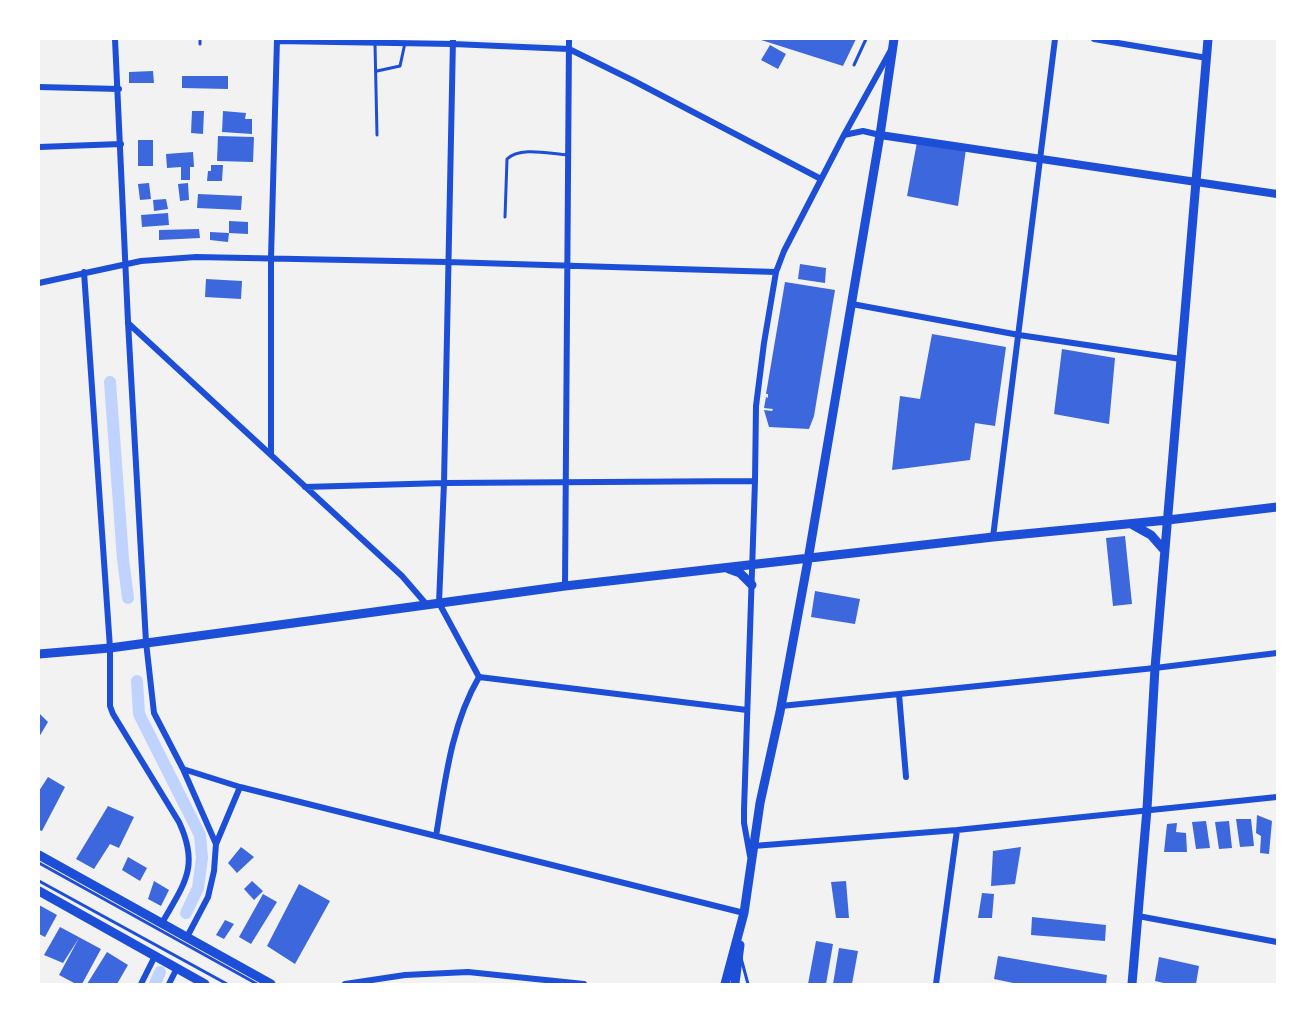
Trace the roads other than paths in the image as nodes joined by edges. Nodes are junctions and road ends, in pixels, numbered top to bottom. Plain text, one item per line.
1 (115, 39) edge
2 (569, 39) edge
3 (866, 39) edge
4 (1055, 39) edge
5 (1094, 39) edge
6 (1208, 39) edge
7 (277, 40) edge
8 (453, 42) edge
9 (375, 43) junction
10 (405, 43) junction
11 (893, 43) edge
12 (569, 49) junction
13 (1207, 58) junction
14 (854, 65) dead end
15 (377, 71) junction
16 (39, 87) edge
17 (119, 89) junction
18 (377, 135) dead end
19 (844, 135) junction
20 (880, 135) junction
21 (120, 144) junction
22 (39, 147) edge
23 (568, 155) junction
24 (1041, 158) junction
25 (821, 180) junction
26 (1197, 182) junction
27 (1277, 194) edge
28 (505, 217) dead end
29 (271, 258) junction
30 (447, 262) junction
31 (125, 264) junction
32 (566, 265) junction
33 (84, 272) junction
34 (776, 272) junction
35 (39, 283) edge
36 (852, 304) junction
37 (128, 322) junction
38 (1019, 336) junction
39 (1180, 359) junction
40 (271, 455) junction
41 (755, 481) junction
42 (566, 482) junction
43 (444, 483) junction
44 (305, 487) junction
45 (1277, 507) edge
46 (1168, 520) junction
47 (1131, 524) junction
48 (993, 537) junction
49 (1165, 551) junction
50 (808, 560) junction
51 (753, 564) junction
52 (723, 567) junction
53 (752, 585) junction
54 (565, 586) junction
55 (439, 603) junction
56 (427, 605) junction
57 (147, 642) junction
58 (110, 648) junction
59 (1277, 653) edge
60 (39, 654) edge
61 (1155, 668) junction
62 (479, 677) junction
63 (899, 694) junction
64 (781, 706) junction
65 (747, 710) junction
66 (183, 769) junction
67 (906, 777) dead end
68 (240, 787) junction
69 (1277, 797) edge
70 (1147, 809) junction
71 (957, 830) junction
72 (436, 836) junction
73 (216, 843) junction
74 (753, 846) junction
75 (39, 855) edge
76 (751, 862) junction
77 (39, 863) edge
78 (39, 881) edge
79 (39, 891) edge
80 (744, 913) junction
81 (1138, 916) junction
82 (162, 923) junction
83 (187, 937) junction
84 (1277, 942) edge
85 (739, 954) junction
86 (155, 956) junction
87 (177, 968) junction
88 (730, 983) edge
89 (141, 984) edge
90 (169, 984) edge
91 (205, 984) edge
92 (227, 984) edge
93 (256, 984) edge
94 (272, 984) edge
95 (346, 984) edge
96 (584, 984) edge
97 (748, 984) edge
98 (936, 984) edge
99 (1132, 984) edge

1 - 17 street
2 - 12 street
3 - 14 lane
4 - 24 street
5 - 13 street
6 - 13 main road
7 - 9 street
7 - 29 street
8 - 10 street
8 - 12 street
8 - 30 street
9 - 10 street
9 - 15 lane
10 - 15 lane
11 - 19 street
11 - 20 main road
12 - 23 street
12 - 25 street
13 - 26 main road
15 - 18 lane
16 - 17 street
17 - 21 street
19 - 20 street
19 - 25 street
20 - 24 street
20 - 36 main road
21 - 22 street
21 - 31 street
23 - 28 lane
23 - 32 street
24 - 26 street
24 - 38 street
25 - 34 street
26 - 27 street
26 - 39 main road
29 - 30 street
29 - 31 street
29 - 40 street
30 - 32 street
30 - 43 street
31 - 33 street
31 - 37 street
32 - 34 street
32 - 42 street
33 - 35 street
33 - 58 street
34 - 41 street
36 - 38 street
36 - 50 main road
37 - 40 street
37 - 57 street
38 - 39 street
38 - 48 street
39 - 46 main road
40 - 44 street
41 - 42 street
41 - 51 street
42 - 43 street
42 - 54 street
43 - 44 street
43 - 55 street
44 - 56 street
45 - 46 main road
46 - 47 main road
46 - 49 main road
47 - 48 main road
47 - 49 main road
48 - 50 main road
49 - 61 main road
50 - 51 main road
50 - 64 main road
51 - 52 main road
51 - 53 street
52 - 53 main road
52 - 54 main road
53 - 65 street
54 - 55 main road
55 - 56 main road
55 - 62 street
56 - 57 main road
57 - 58 main road
57 - 66 street
58 - 60 main road
58 - 82 street
59 - 61 street
61 - 63 street
61 - 70 main road
62 - 65 street
62 - 72 street
63 - 64 street
63 - 67 street
64 - 74 main road
65 - 76 street
66 - 68 street
66 - 73 street
68 - 72 street
68 - 73 street
69 - 70 street
70 - 71 street
70 - 81 main road
71 - 74 street
71 - 98 street
72 - 80 street
73 - 83 street
74 - 76 main road
75 - 82 main road
76 - 80 main road
77 - 93 lane
78 - 92 lane
79 - 86 main road
80 - 85 main road
80 - 88 main road
81 - 84 street
81 - 99 main road
82 - 83 main road
83 - 94 main road
85 - 88 main road
85 - 97 lane
86 - 87 main road
86 - 89 street
87 - 90 street
87 - 91 main road
95 - 96 street

